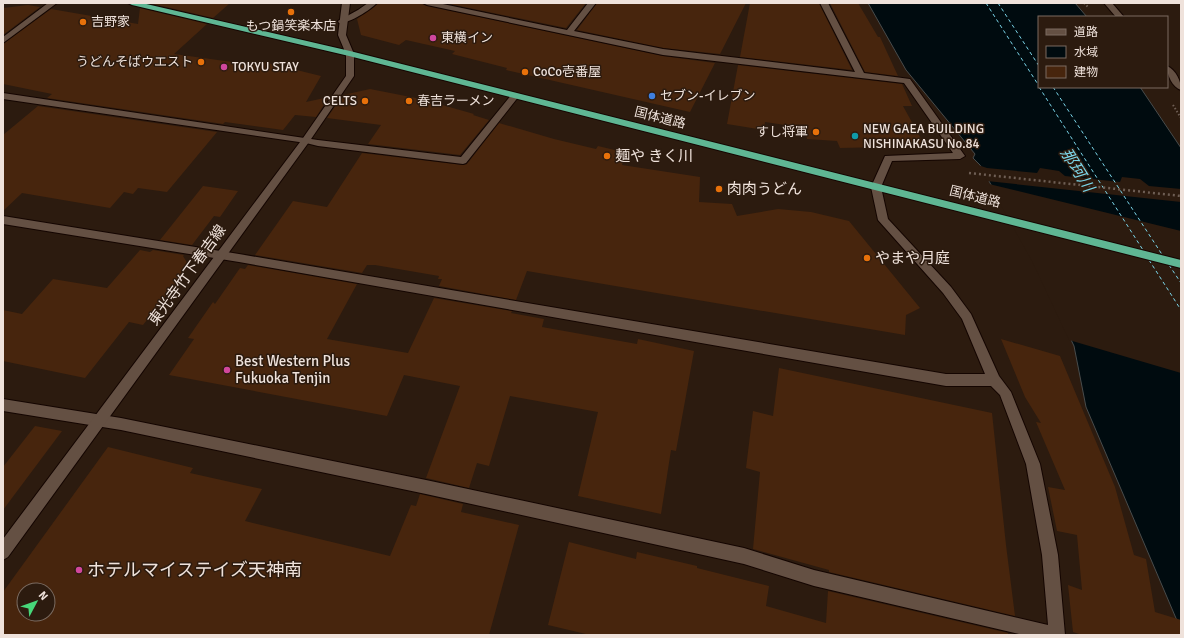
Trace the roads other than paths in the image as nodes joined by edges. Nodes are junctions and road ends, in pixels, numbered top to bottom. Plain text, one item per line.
1 (54, 3) edge
2 (132, 3) edge
3 (346, 3) edge
4 (373, 3) edge
5 (427, 3) edge
6 (592, 3) edge
7 (824, 3) edge
8 (1108, 3) edge
9 (1119, 16) edge
10 (342, 20) junction
11 (568, 33) junction
12 (3, 41) edge
13 (350, 54) junction
14 (1168, 70) edge
15 (861, 75) junction
16 (1181, 88) edge
17 (3, 96) edge
18 (515, 96) junction
19 (306, 140) junction
20 (876, 186) junction
21 (3, 220) edge
22 (222, 255) junction
23 (1181, 264) edge
24 (994, 380) junction
25 (3, 405) edge
26 (100, 422) junction
27 (3, 552) edge
28 (1057, 635) edge

1 - 12 street
2 - 13 highway, 国体道路
3 - 10 street, 東光寺竹下春吉線
4 - 10 street
5 - 11 street
6 - 11 street
7 - 15 street
8 - 9 street
10 - 13 street, 東光寺竹下春吉線
11 - 15 street
13 - 18 highway, 国体道路
13 - 19 street, 東光寺竹下春吉線
14 - 16 street
15 - 20 street
17 - 19 street
18 - 19 street
18 - 20 highway, 国体道路
19 - 22 street, 東光寺竹下春吉線
20 - 23 highway, 国体道路
20 - 24 street
21 - 22 street
22 - 24 street
22 - 26 street, 東光寺竹下春吉線
24 - 28 street
25 - 26 street
26 - 27 street, 東光寺竹下春吉線
26 - 28 street

